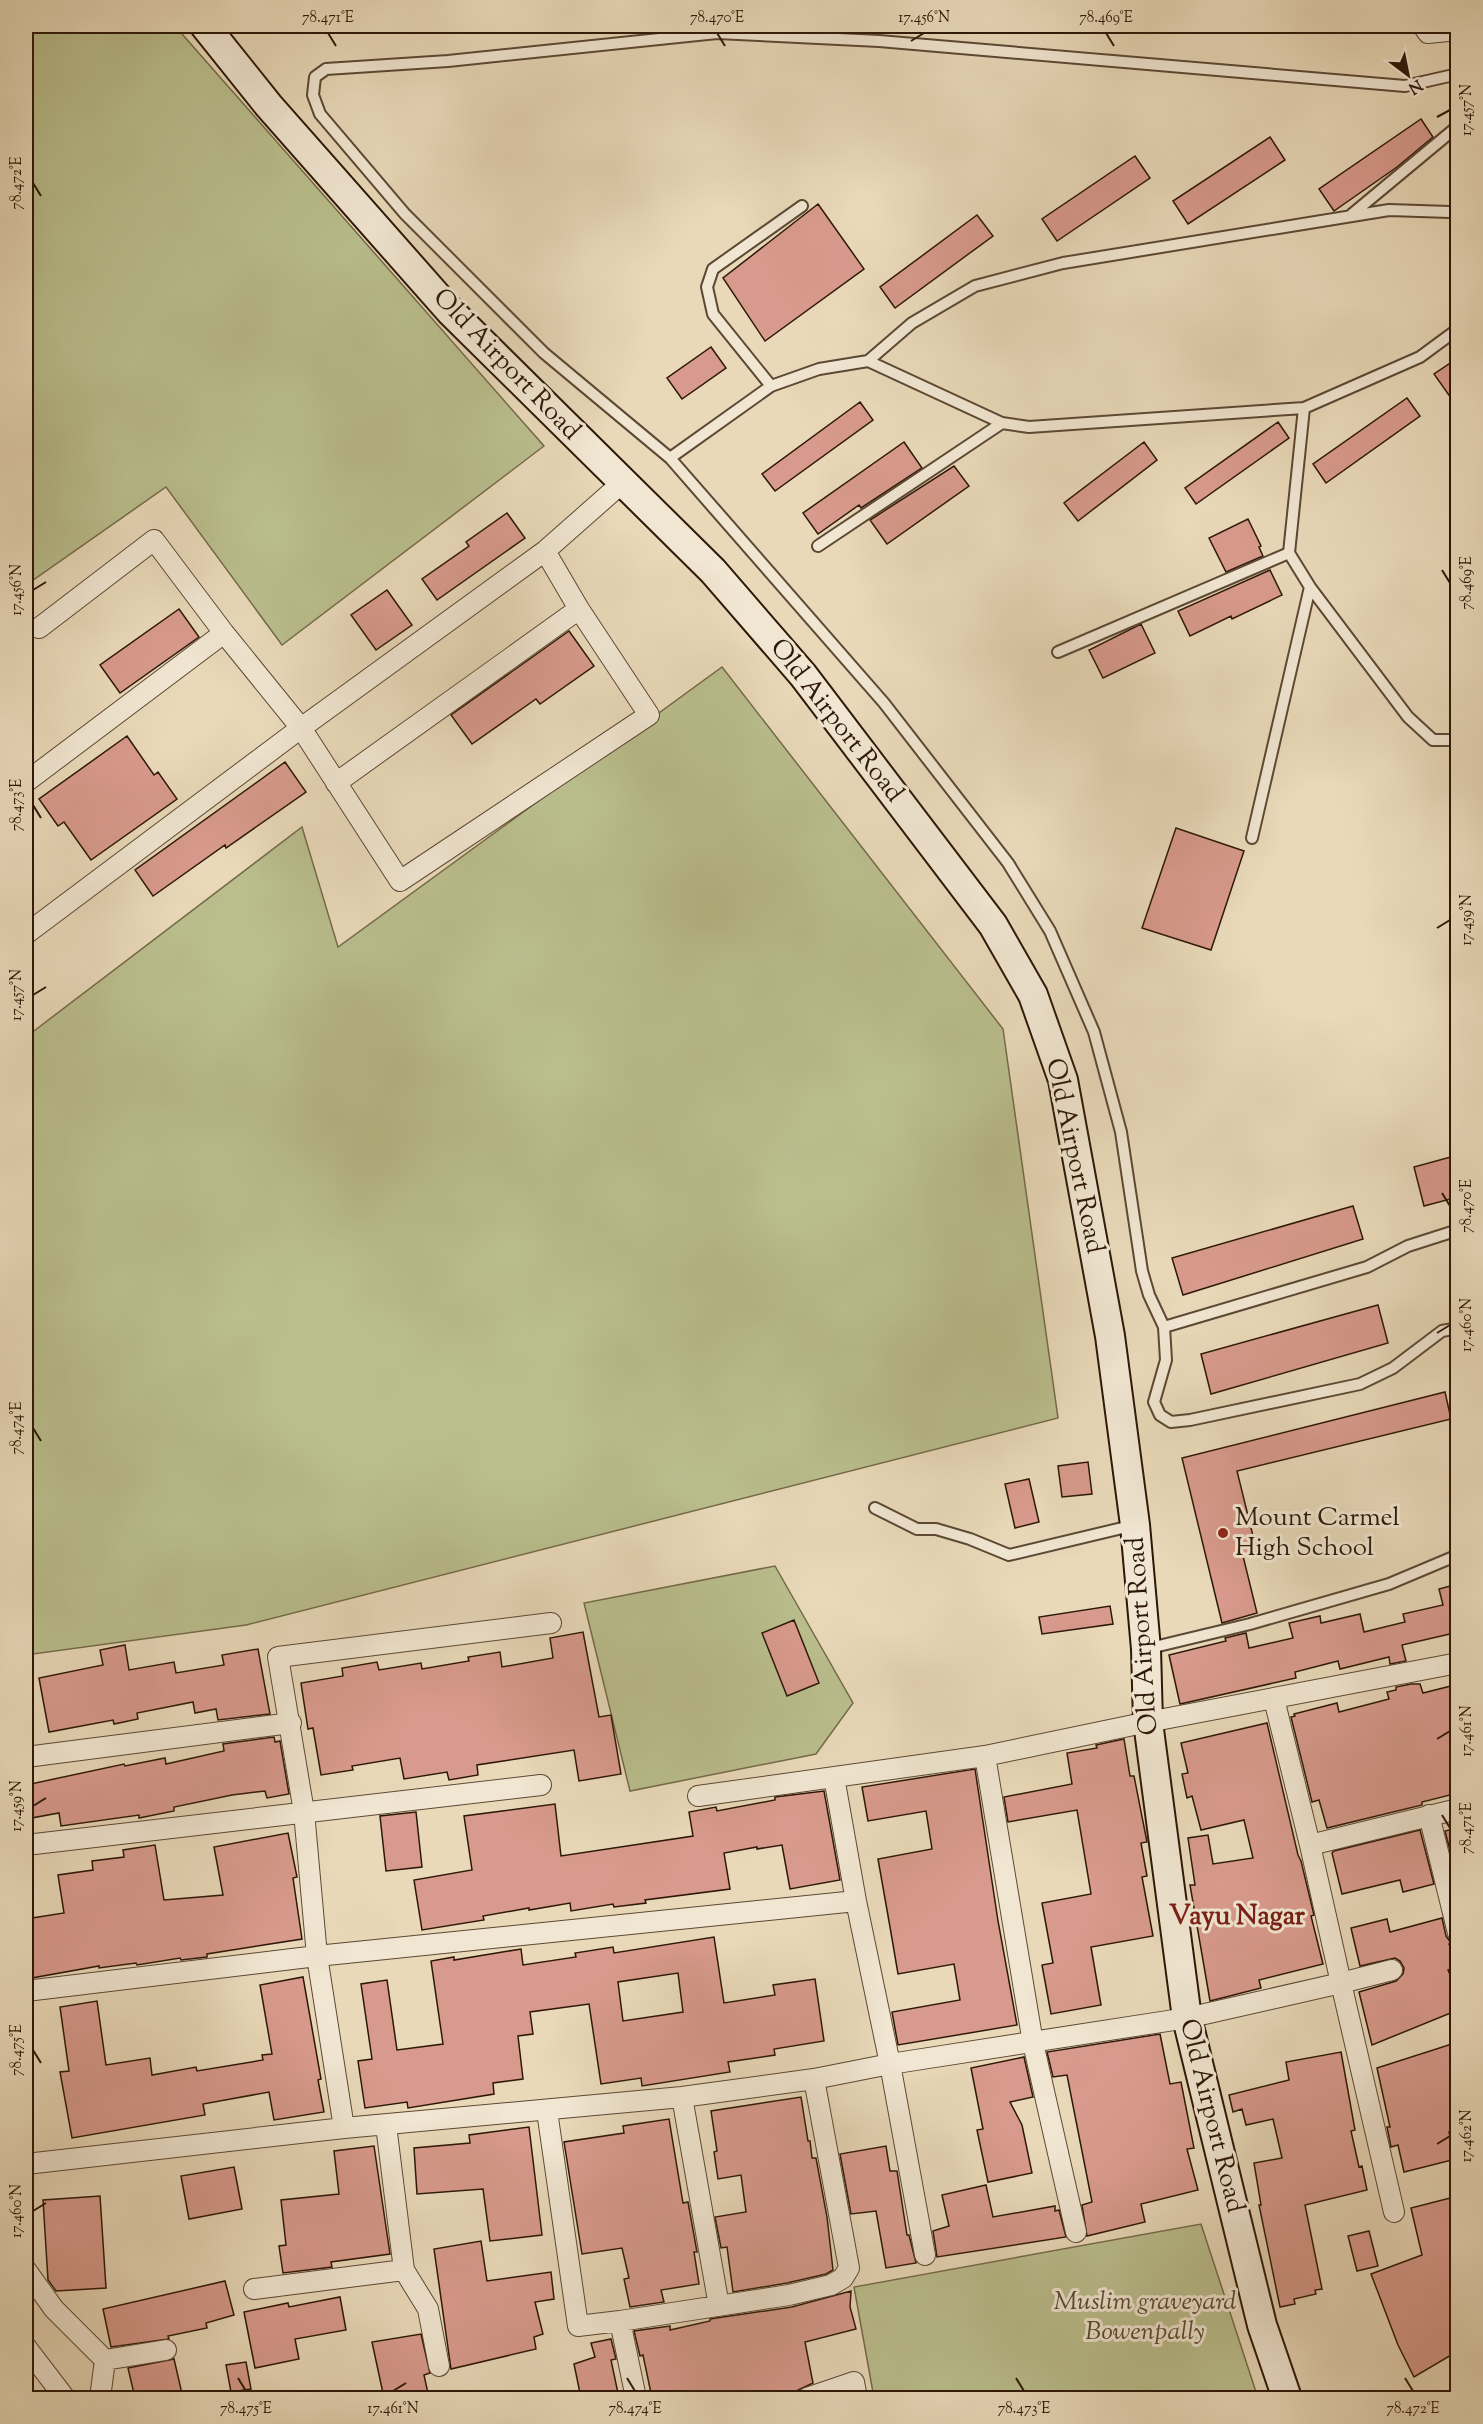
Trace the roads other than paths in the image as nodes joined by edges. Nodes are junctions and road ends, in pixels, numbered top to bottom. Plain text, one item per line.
1 (205, 26) edge
2 (1423, 26) edge
3 (1458, 30) edge
4 (1458, 74) edge
5 (1458, 126) edge
6 (802, 206) dead end
7 (1458, 215) edge
8 (1350, 216) junction
9 (1458, 329) edge
10 (868, 361) junction
11 (771, 386) junction
12 (1304, 408) junction
13 (1002, 423) junction
14 (670, 458) junction
15 (622, 483) junction
16 (818, 546) dead end
17 (545, 551) junction
18 (1289, 553) junction
19 (1310, 587) junction
20 (579, 609) junction
21 (39, 628) dead end
22 (224, 633) junction
23 (1058, 652) dead end
24 (301, 728) junction
25 (1458, 740) edge
26 (26, 782) edge
27 (336, 783) junction
28 (1252, 838) dead end
29 (26, 934) edge
30 (1458, 1230) edge
31 (1164, 1327) junction
32 (1458, 1328) edge
33 (874, 1508) dead end
34 (1135, 1525) junction
35 (1458, 1555) edge
36 (551, 1623) dead end
37 (1146, 1649) junction
38 (1458, 1663) edge
39 (1274, 1699) junction
40 (1149, 1722) junction
41 (291, 1723) junction
42 (985, 1756) junction
43 (26, 1758) edge
44 (834, 1777) junction
45 (541, 1785) dead end
46 (698, 1796) dead end
47 (1458, 1809) edge
48 (304, 1812) junction
49 (1429, 1815) junction
50 (26, 1845) edge
51 (1310, 1845) junction
52 (856, 1902) junction
53 (1458, 1933) edge
54 (317, 1956) junction
55 (1392, 1970) dead end
56 (1341, 1983) junction
57 (26, 1991) edge
58 (1187, 2019) junction
59 (1033, 2043) junction
60 (890, 2064) junction
61 (814, 2079) junction
62 (682, 2097) junction
63 (547, 2111) junction
64 (386, 2125) junction
65 (344, 2128) junction
66 (26, 2164) edge
67 (1394, 2212) dead end
68 (1076, 2232) dead end
69 (925, 2255) dead end
70 (26, 2270) edge
71 (404, 2270) junction
72 (254, 2289) dead end
73 (719, 2306) junction
74 (620, 2321) junction
75 (26, 2347) edge
76 (166, 2350) dead end
77 (105, 2360) junction
78 (439, 2366) dead end
79 (65, 2398) edge
80 (100, 2398) edge
81 (636, 2398) edge
82 (807, 2398) edge
83 (857, 2398) edge
84 (1287, 2398) edge

1 - 15 main road, Old Airport Road
2 - 3 street
4 - 14 lane
5 - 8 lane
6 - 11 lane
7 - 8 lane
8 - 10 lane
9 - 12 lane
10 - 11 lane
10 - 13 lane
11 - 14 lane
12 - 13 lane
12 - 18 lane
13 - 16 lane
14 - 31 lane
15 - 17 street
15 - 34 main road, Old Airport Road
17 - 20 street
17 - 24 street
18 - 19 lane
18 - 23 lane
19 - 25 lane
19 - 28 lane
20 - 27 street
20 - 27 street
21 - 22 street
22 - 24 street
22 - 26 street
24 - 27 street
24 - 29 street
30 - 31 lane
31 - 32 lane
33 - 34 lane
34 - 37 main road, Old Airport Road
35 - 37 lane
36 - 41 street
37 - 40 main road, Old Airport Road
38 - 39 street
39 - 40 street
39 - 51 street
40 - 42 street
40 - 58 main road, Old Airport Road
41 - 43 street
41 - 48 street
42 - 44 street
42 - 59 street
44 - 46 street
44 - 52 street
45 - 48 street
47 - 49 street
48 - 50 street
48 - 54 street
49 - 51 street
49 - 53 street
51 - 56 street
52 - 54 street
52 - 60 street
54 - 57 street
54 - 65 street
55 - 56 street
56 - 58 street
56 - 67 street
58 - 59 street
58 - 84 main road, Old Airport Road
59 - 60 street
59 - 68 street
60 - 61 street
60 - 69 street
61 - 62 street
61 - 73 street
62 - 63 street
62 - 73 street
63 - 64 street
63 - 74 street
64 - 65 street
64 - 71 street
65 - 66 street
70 - 77 street
71 - 72 street
71 - 78 street
73 - 74 street
74 - 81 street
75 - 79 street
76 - 77 street
77 - 80 street
82 - 83 street

